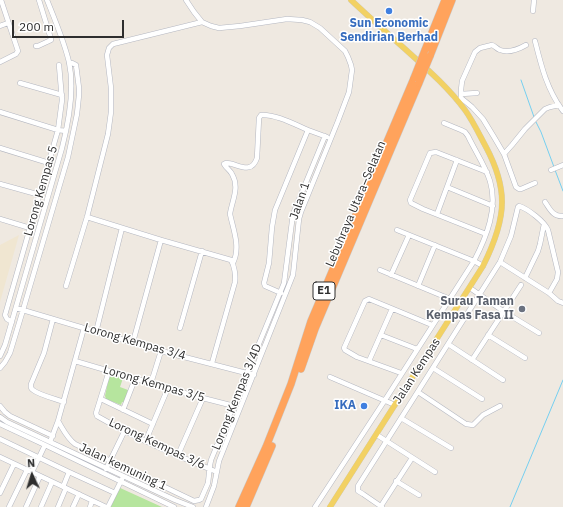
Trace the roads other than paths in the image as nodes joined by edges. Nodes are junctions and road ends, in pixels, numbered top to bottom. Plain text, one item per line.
1 (2, 0) edge
2 (46, 0) edge
3 (186, 0) edge
4 (351, 0) edge
5 (445, 0) edge
6 (452, 0) edge
7 (534, 0) edge
8 (39, 1) edge
9 (533, 11) dead end
10 (202, 22) junction
11 (8, 23) junction
12 (0, 26) edge
13 (535, 40) dead end
14 (526, 44) dead end
15 (36, 46) dead end
16 (428, 53) junction
17 (0, 62) edge
18 (69, 63) junction
19 (59, 65) dead end
20 (416, 80) junction
21 (20, 83) dead end
22 (477, 93) dead end
23 (62, 95) junction
24 (460, 98) junction
25 (558, 105) junction
26 (563, 111) edge
27 (0, 112) edge
28 (444, 123) dead end
29 (58, 130) junction
30 (308, 130) junction
31 (66, 131) junction
32 (325, 136) junction
33 (330, 139) junction
34 (0, 148) edge
35 (504, 154) junction
36 (457, 160) junction
37 (553, 161) dead end
38 (49, 163) junction
39 (563, 165) edge
40 (487, 172) junction
41 (535, 183) dead end
42 (0, 184) edge
43 (447, 187) junction
44 (40, 195) junction
45 (545, 202) dead end
46 (493, 206) junction
47 (437, 214) junction
48 (563, 216) edge
49 (87, 217) junction
50 (0, 219) edge
51 (544, 224) junction
52 (30, 228) junction
53 (122, 228) junction
54 (397, 230) dead end
55 (486, 234) junction
56 (409, 235) junction
57 (161, 240) junction
58 (435, 246) junction
59 (202, 251) junction
60 (474, 261) junction
61 (500, 262) junction
62 (233, 263) junction
63 (483, 266) junction
64 (380, 270) dead end
65 (391, 275) junction
66 (525, 278) junction
67 (520, 285) dead end
68 (66, 286) dead end
69 (418, 286) junction
70 (470, 288) junction
71 (280, 292) junction
72 (549, 294) junction
73 (286, 295) junction
74 (480, 295) junction
75 (450, 299) junction
76 (563, 303) edge
77 (16, 308) junction
78 (392, 309) junction
79 (23, 310) junction
80 (504, 311) junction
81 (53, 319) junction
82 (12, 322) junction
83 (432, 325) junction
84 (84, 328) junction
85 (180, 328) dead end
86 (96, 332) junction
87 (539, 333) dead end
88 (381, 335) junction
89 (488, 335) junction
90 (133, 342) junction
91 (448, 344) junction
92 (417, 349) junction
93 (161, 351) junction
94 (0, 356) edge
95 (525, 358) dead end
96 (472, 360) junction
97 (75, 361) junction
98 (369, 361) junction
99 (212, 363) junction
100 (0, 368) edge
101 (433, 368) junction
102 (109, 371) junction
103 (247, 373) junction
104 (401, 373) junction
105 (254, 375) junction
106 (330, 378) dead end
107 (135, 379) junction
108 (503, 380) dead end
109 (151, 383) junction
110 (168, 388) junction
111 (418, 392) junction
112 (203, 398) junction
113 (101, 399) junction
114 (482, 399) dead end
115 (385, 400) junction
116 (64, 402) junction
117 (395, 405) junction
118 (0, 406) edge
119 (234, 406) junction
120 (500, 406) dead end
121 (122, 410) junction
122 (401, 418) junction
123 (1, 421) edge
124 (58, 421) junction
125 (153, 424) junction
126 (125, 430) junction
127 (377, 435) junction
128 (53, 436) junction
129 (0, 439) edge
130 (146, 440) junction
131 (387, 441) junction
132 (50, 442) junction
133 (45, 444) junction
134 (451, 448) dead end
135 (178, 455) junction
136 (0, 458) edge
137 (39, 458) junction
138 (412, 458) junction
139 (110, 460) junction
140 (14, 464) junction
141 (106, 468) junction
142 (210, 469) junction
143 (27, 470) junction
144 (32, 472) junction
145 (69, 472) junction
146 (217, 472) junction
147 (435, 472) dead end
148 (40, 476) junction
149 (122, 478) junction
150 (396, 481) junction
151 (52, 482) junction
152 (64, 487) junction
153 (0, 493) edge
154 (115, 493) junction
155 (79, 494) junction
156 (419, 495) dead end
157 (92, 501) junction
158 (197, 501) joint
159 (381, 506) edge
160 (9, 507) edge
161 (26, 507) edge
162 (41, 507) edge
163 (58, 507) edge
164 (73, 507) edge
165 (90, 507) edge
166 (107, 507) edge
167 (174, 507) edge
168 (193, 507) edge
169 (206, 507) edge
170 (239, 507) edge
171 (246, 507) edge
172 (315, 507) edge
173 (330, 507) edge

1 - 11 street
2 - 8 street
2 - 18 street
3 - 10 street
4 - 24 main road, Jalan Kempas
5 - 16 highway, Lebuhraya Utara–Selatan / E1
6 - 16 highway, Lebuhraya Utara–Selatan / E1
7 - 9 street
8 - 15 street
10 - 33 street
10 - 49 street
11 - 12 street
11 - 17 street
13 - 25 street
14 - 24 street
16 - 20 highway, Lebuhraya Utara–Selatan / E1, bridge
18 - 31 street
18 - 79 street
19 - 23 street, Lorong Kempas 5
20 - 170 highway, Lebuhraya Utara–Selatan / E1
20 - 171 highway, Lebuhraya Utara–Selatan / E1
21 - 23 street
22 - 24 street
23 - 29 street, Lorong Kempas 5
24 - 35 street
24 - 63 main road, Jalan Kempas
25 - 26 street
25 - 35 street
27 - 29 street
28 - 40 street
29 - 31 street
29 - 38 street, Lorong Kempas 5
30 - 32 street
30 - 62 street
30 - 71 street
31 - 77 street
32 - 33 street
32 - 71 street, Jalan 1
33 - 73 street
34 - 38 street
35 - 41 street
36 - 40 street
36 - 43 street
36 - 47 street
37 - 39 street
38 - 44 street, Lorong Kempas 5
40 - 46 street
42 - 44 street
43 - 46 street
43 - 47 street
44 - 52 street, Lorong Kempas 5
45 - 48 street
46 - 55 street
47 - 55 street
49 - 53 street
49 - 68 street
50 - 52 street
51 - 61 street
51 - 66 street
51 - 72 street
52 - 82 street, Lorong Kempas 5
53 - 57 street
53 - 86 street
54 - 56 street
55 - 60 street
56 - 58 street
56 - 65 street
57 - 59 street
57 - 90 street
58 - 60 street
58 - 69 street
59 - 62 street
59 - 85 street
60 - 63 street
60 - 75 street
61 - 66 street
61 - 74 street
62 - 99 street
63 - 70 main road, Jalan Kempas
64 - 65 street
65 - 69 street
66 - 72 street
67 - 80 street
69 - 75 street
70 - 74 street
70 - 117 main road, Jalan Kempas
71 - 73 street
71 - 103 street, Lorong Kempas 3/4D
72 - 76 street
73 - 105 street
74 - 80 street
74 - 91 street
75 - 83 street
77 - 79 street, Lorong Kempas 3/4
77 - 82 street
78 - 83 street
78 - 88 street
78 - 98 street
79 - 81 street, Lorong Kempas 3/4
79 - 100 street
80 - 87 street
80 - 89 street
81 - 84 street, Lorong Kempas 3/4
81 - 116 street
82 - 94 street
83 - 92 street
84 - 86 street, Lorong Kempas 3/4
84 - 97 street
86 - 90 street, Lorong Kempas 3/4
88 - 92 street
88 - 98 street
89 - 95 street
89 - 96 street
90 - 93 street, Lorong Kempas 3/4
91 - 96 street
91 - 101 street
92 - 104 street
93 - 99 street, Lorong Kempas 3/4
93 - 109 street
96 - 108 street
97 - 102 street, Lorong Kempas 3/5
97 - 116 street
98 - 104 street
99 - 103 street, Lorong Kempas 3/4
101 - 111 street
101 - 114 street
102 - 107 street, Lorong Kempas 3/5
102 - 113 street, Lorong Kempas 3/6
103 - 105 street, Lorong Kempas 3/4
103 - 119 street, Lorong Kempas 3/4D
104 - 115 street
105 - 146 street
106 - 115 street
107 - 109 street, Lorong Kempas 3/5
107 - 121 street
109 - 110 street, Lorong Kempas 3/5
110 - 112 street, Lorong Kempas 3/5
110 - 125 street
111 - 120 street
111 - 122 street
112 - 119 street, Lorong Kempas 3/5
112 - 135 street
113 - 121 street
113 - 126 street, Lorong Kempas 3/6
115 - 117 street
115 - 172 street
116 - 124 street
117 - 127 main road, Jalan Kempas
118 - 128 street
119 - 142 street, Lorong Kempas 3/4D
121 - 125 street
122 - 131 street
122 - 134 street
123 - 132 street
123 - 133 street
124 - 128 street
124 - 139 street, Jalan kemuning 1
125 - 130 street
126 - 130 street, Lorong Kempas 3/6
126 - 139 street
127 - 131 street
127 - 173 main road, Jalan Kempas
128 - 132 street
129 - 137 street
130 - 135 street, Lorong Kempas 3/6
131 - 138 street
131 - 159 street
132 - 141 street
133 - 137 street
133 - 149 street
135 - 142 street, Lorong Kempas 3/6
136 - 140 street
137 - 144 street
137 - 145 street
138 - 147 street
138 - 150 street
139 - 141 street
139 - 158 street, Jalan kemuning 1
140 - 143 street
140 - 153 street
141 - 149 street
142 - 146 street, Lorong Kempas 3/6
142 - 158 street, Lorong Kempas 3/4D
143 - 144 street
143 - 160 street
144 - 148 street
145 - 152 street
145 - 154 street
146 - 169 street
148 - 151 street
148 - 161 street
149 - 154 street
149 - 167 street
149 - 168 street
150 - 156 street
150 - 159 street
151 - 152 street
151 - 162 street
152 - 155 street
152 - 163 street
154 - 166 street
155 - 157 street
155 - 164 street
157 - 165 street
157 - 166 street

